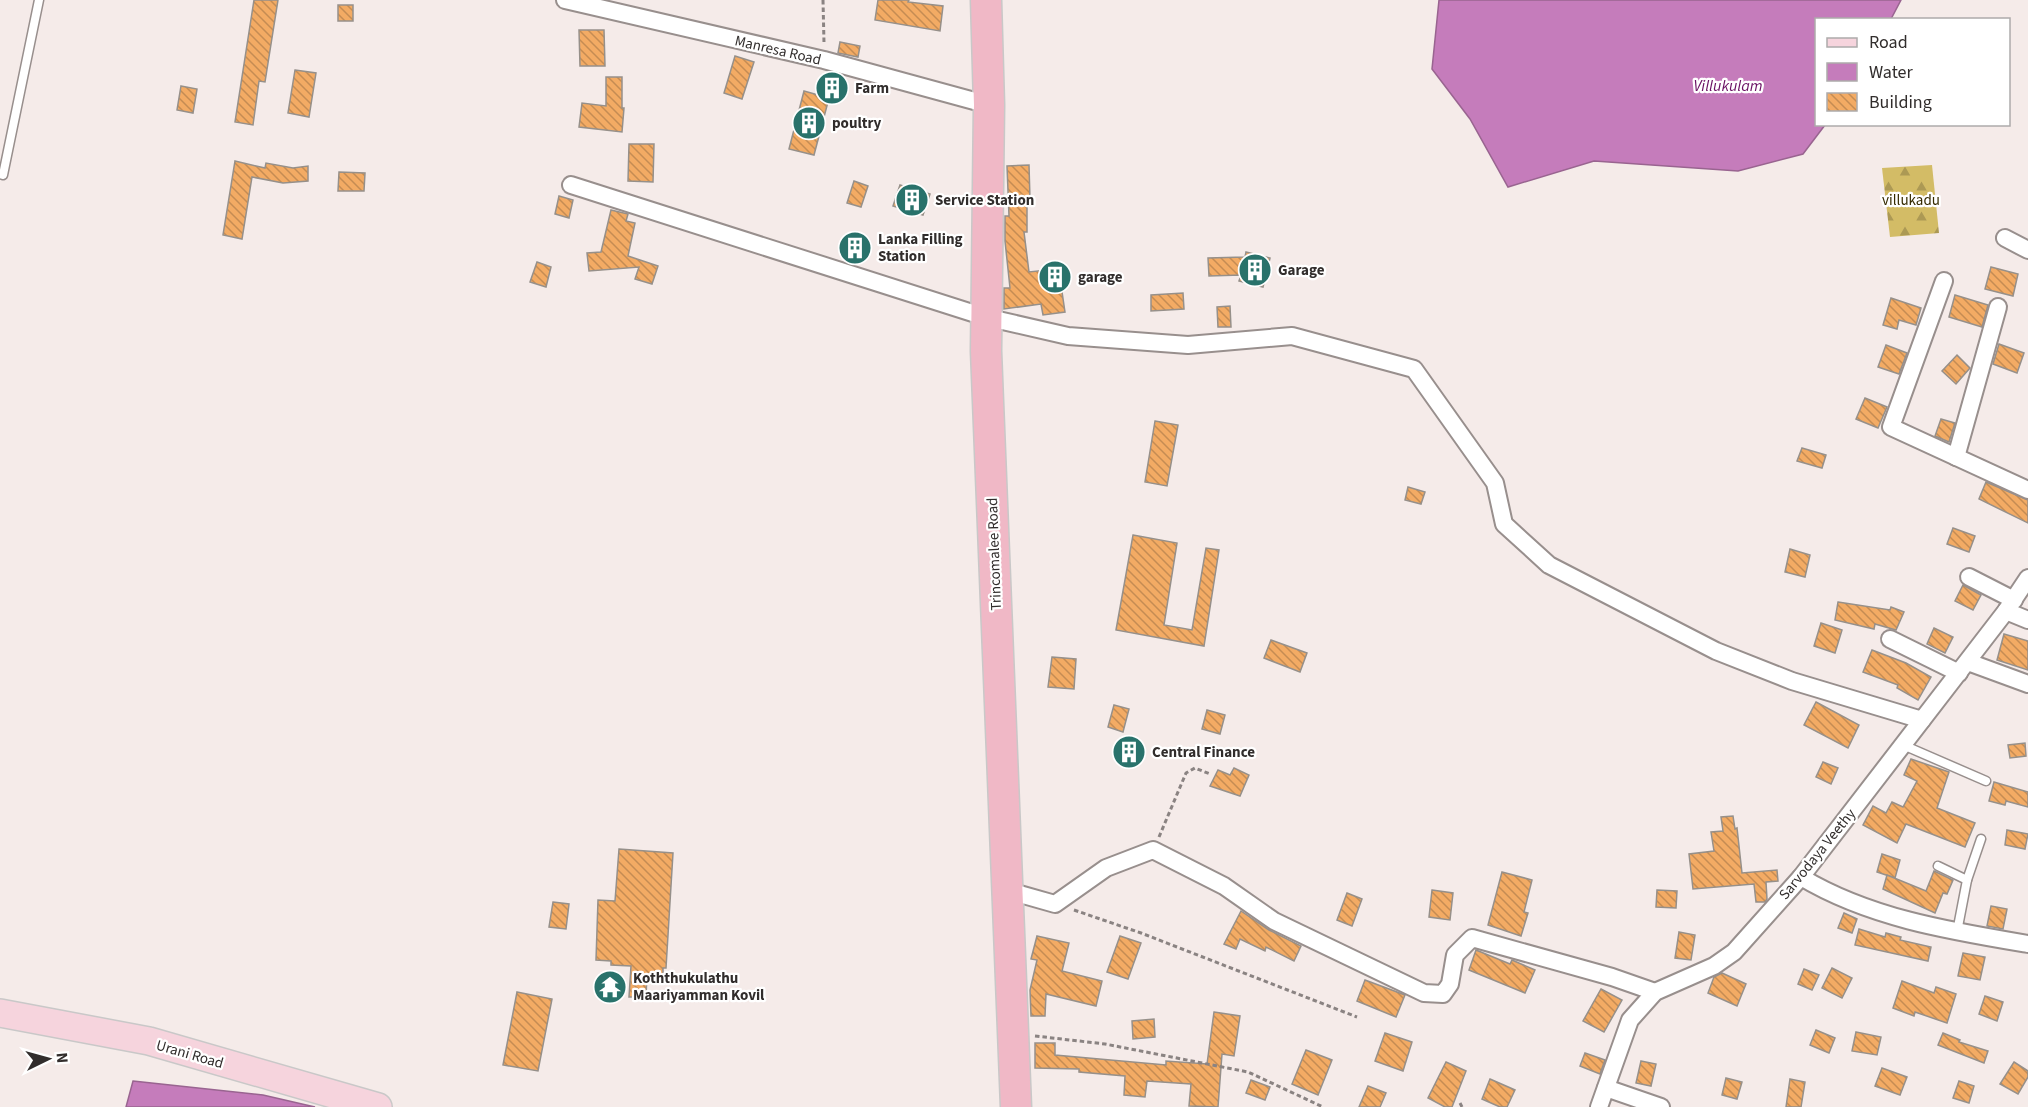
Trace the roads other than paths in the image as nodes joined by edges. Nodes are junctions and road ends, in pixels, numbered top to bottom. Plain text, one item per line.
1 (39, 0) edge
2 (565, 0) edge
3 (986, 0) edge
4 (989, 105) junction
5 (0, 174) edge
6 (571, 185) dead end
7 (2005, 238) dead end
8 (2028, 250) edge
9 (1944, 281) dead end
10 (1998, 307) dead end
11 (985, 317) junction
12 (1956, 457) junction
13 (2028, 490) edge
14 (1969, 577) dead end
15 (2028, 578) edge
16 (2010, 606) junction
17 (2028, 620) edge
18 (1890, 639) dead end
19 (1963, 667) junction
20 (2028, 684) edge
21 (1922, 720) junction
22 (1903, 745) junction
23 (1986, 781) dead end
24 (1981, 839) dead end
25 (1938, 866) dead end
26 (1801, 877) junction
27 (1967, 880) junction
28 (1009, 891) junction
29 (1957, 933) junction
30 (2028, 944) edge
31 (1655, 992) junction
32 (0, 1013) edge
33 (1606, 1088) junction
34 (378, 1107) edge
35 (1016, 1107) edge
36 (1599, 1107) edge
37 (1661, 1107) edge

1 - 5 lane
2 - 4 street, Manresa Road
3 - 4 highway, Trincomalee Road
4 - 11 highway, Trincomalee Road
6 - 11 street
7 - 8 street
9 - 12 street
10 - 12 street
11 - 21 street
11 - 28 highway, Trincomalee Road
12 - 13 street
14 - 16 street
15 - 16 street, Sarvodaya Veethy
16 - 17 street
16 - 19 street, Sarvodaya Veethy
18 - 19 street
19 - 20 street
19 - 21 street, Sarvodaya Veethy
21 - 22 street, Sarvodaya Veethy
22 - 23 lane
22 - 26 street, Sarvodaya Veethy
24 - 27 lane
25 - 27 lane
26 - 29 street
26 - 31 street, Sarvodaya Veethy
27 - 29 lane
28 - 31 street
28 - 35 highway, Trincomalee Road
29 - 30 street
31 - 33 street, Sarvodaya Veethy
32 - 34 main road, Urani Road
33 - 36 street, Sarvodaya Veethy
33 - 37 street

